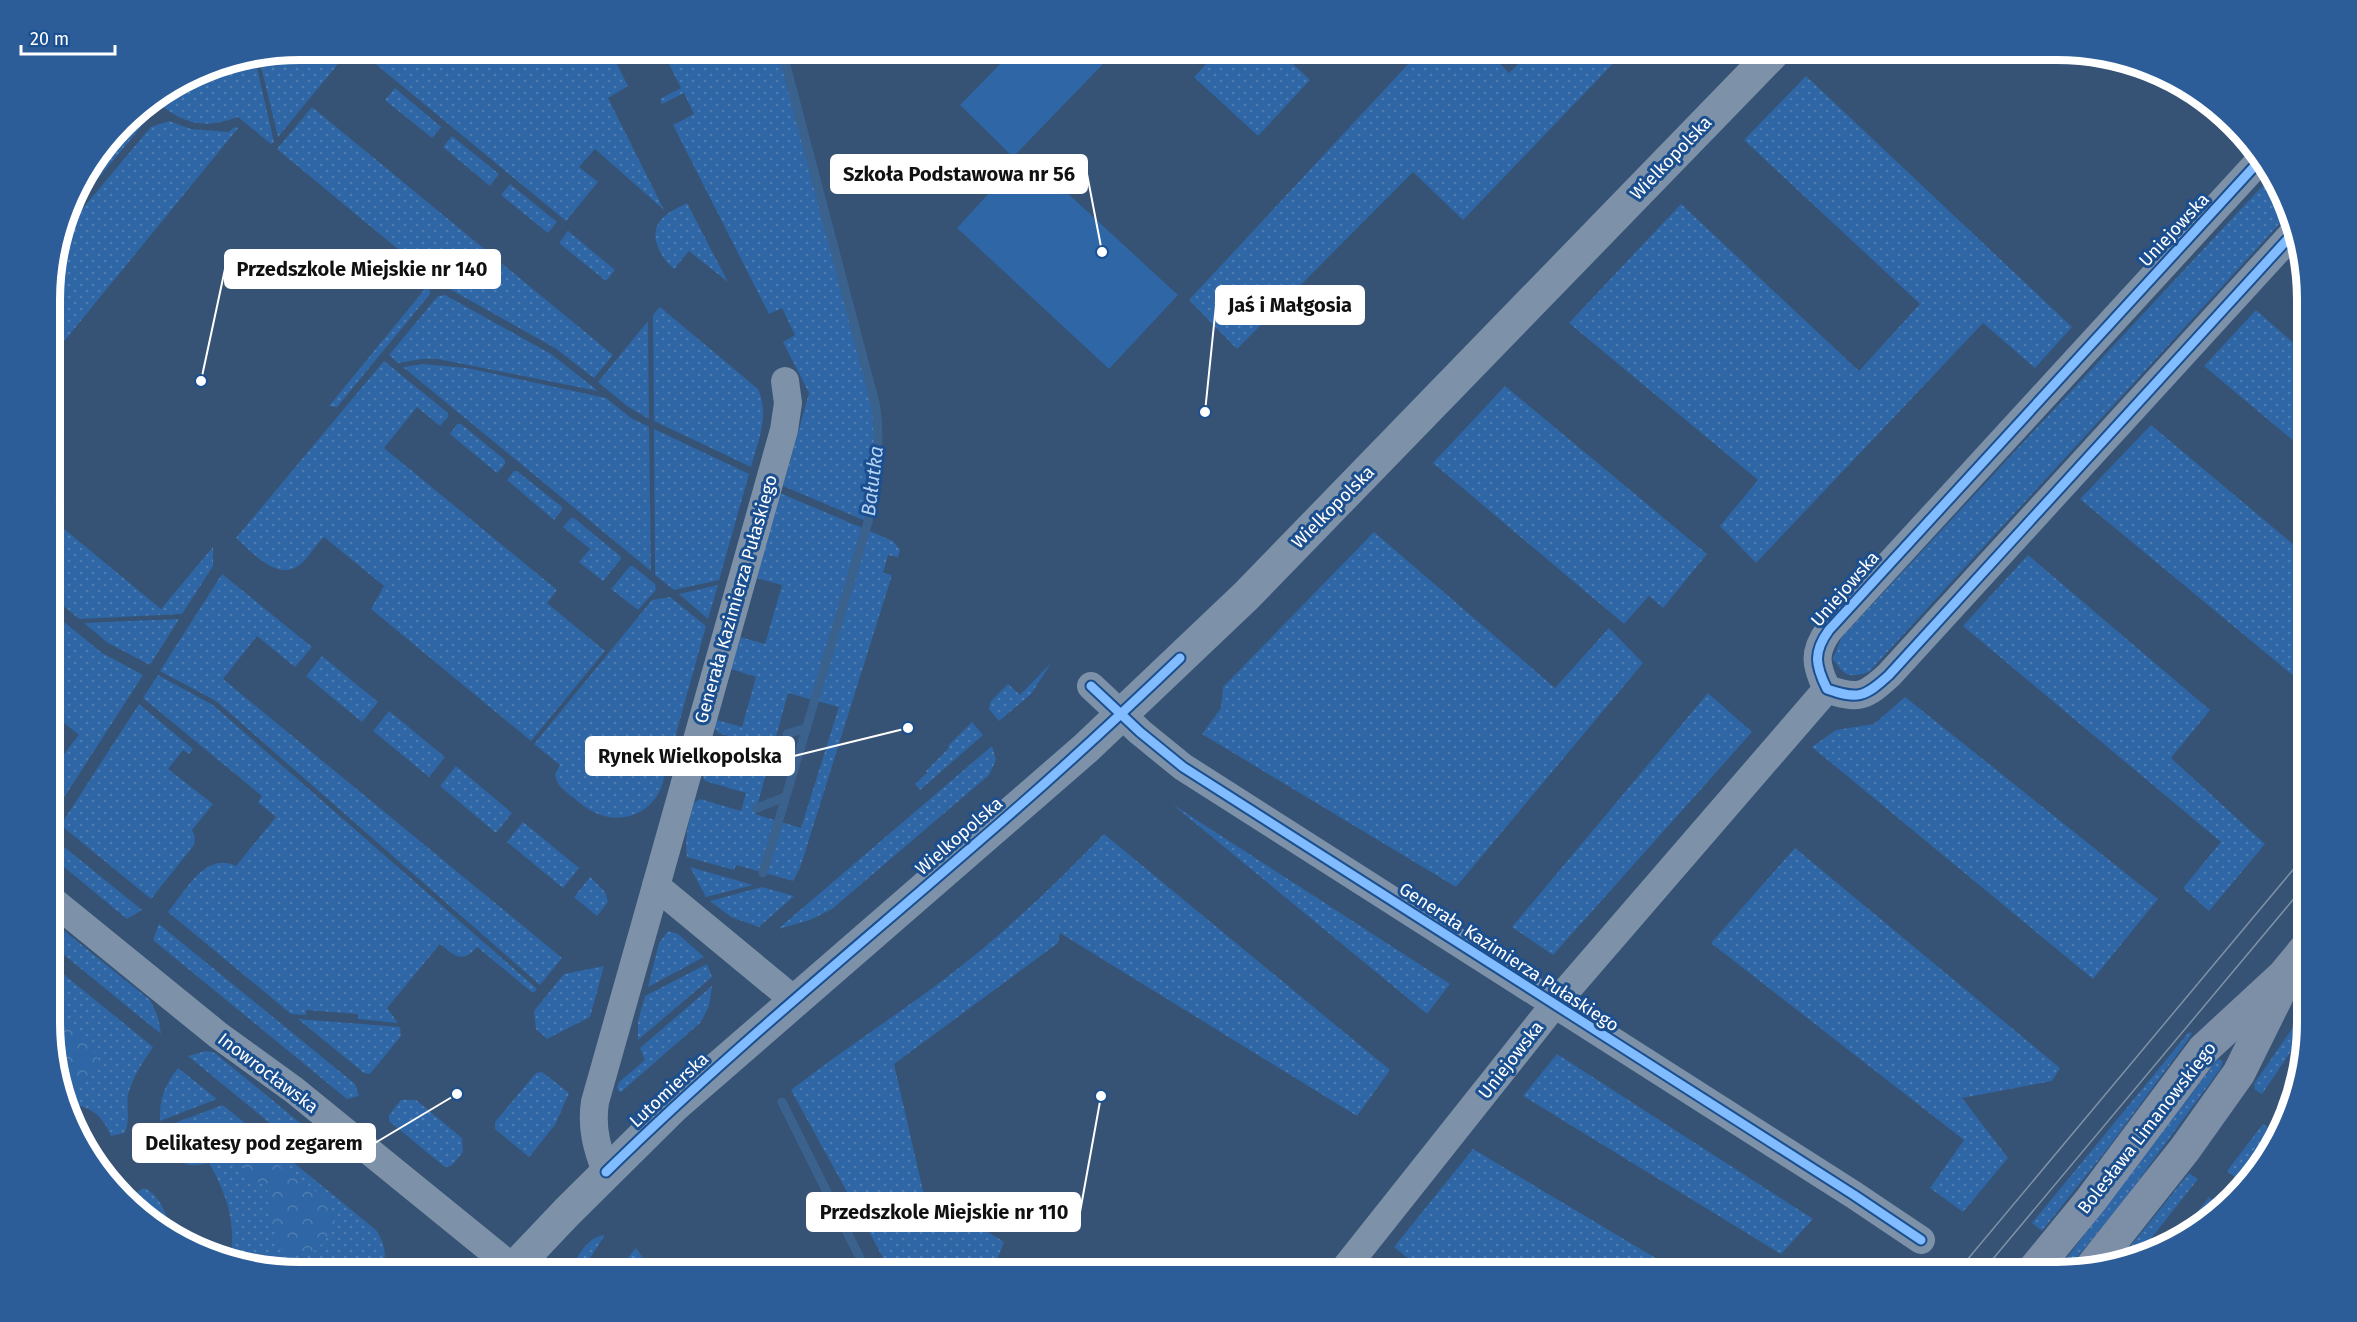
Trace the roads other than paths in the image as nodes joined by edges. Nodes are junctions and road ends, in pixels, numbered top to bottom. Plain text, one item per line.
1 (1766, 60) edge
2 (2255, 166) edge
3 (2289, 238) edge
4 (785, 381) dead end
5 (1091, 686) dead end
6 (1827, 689) junction
7 (1121, 714) junction
8 (656, 886) junction
9 (60, 907) edge
10 (2297, 959) edge
11 (2297, 962) edge
12 (794, 1000) junction
13 (1554, 1005) junction
14 (755, 1033) joint
15 (606, 1172) junction
16 (1921, 1240) dead end
17 (2099, 1258) edge
18 (499, 1262) edge
19 (519, 1262) edge
20 (1350, 1262) edge
21 (2040, 1262) edge

1 - 7 street, Wielkopolska
2 - 6 street, Uniejowska
3 - 6 street
4 - 8 street, Generała Kazimierza Pułaskiego
5 - 7 street, Generała Kazimierza Pułaskiego
6 - 13 street, Uniejowska
7 - 12 street, Wielkopolska
7 - 13 street, Generała Kazimierza Pułaskiego
8 - 12 street
8 - 15 street, Generała Kazimierza Pułaskiego
9 - 18 street, Inowrocławska
10 - 21 main road, Bolesława Limanowskiego
11 - 17 main road, Bolesława Limanowskiego
12 - 14 street, Wielkopolska
13 - 16 street, Generała Kazimierza Pułaskiego
13 - 20 street, Uniejowska
14 - 15 street, Lutomierska
15 - 19 street, Lutomierska

